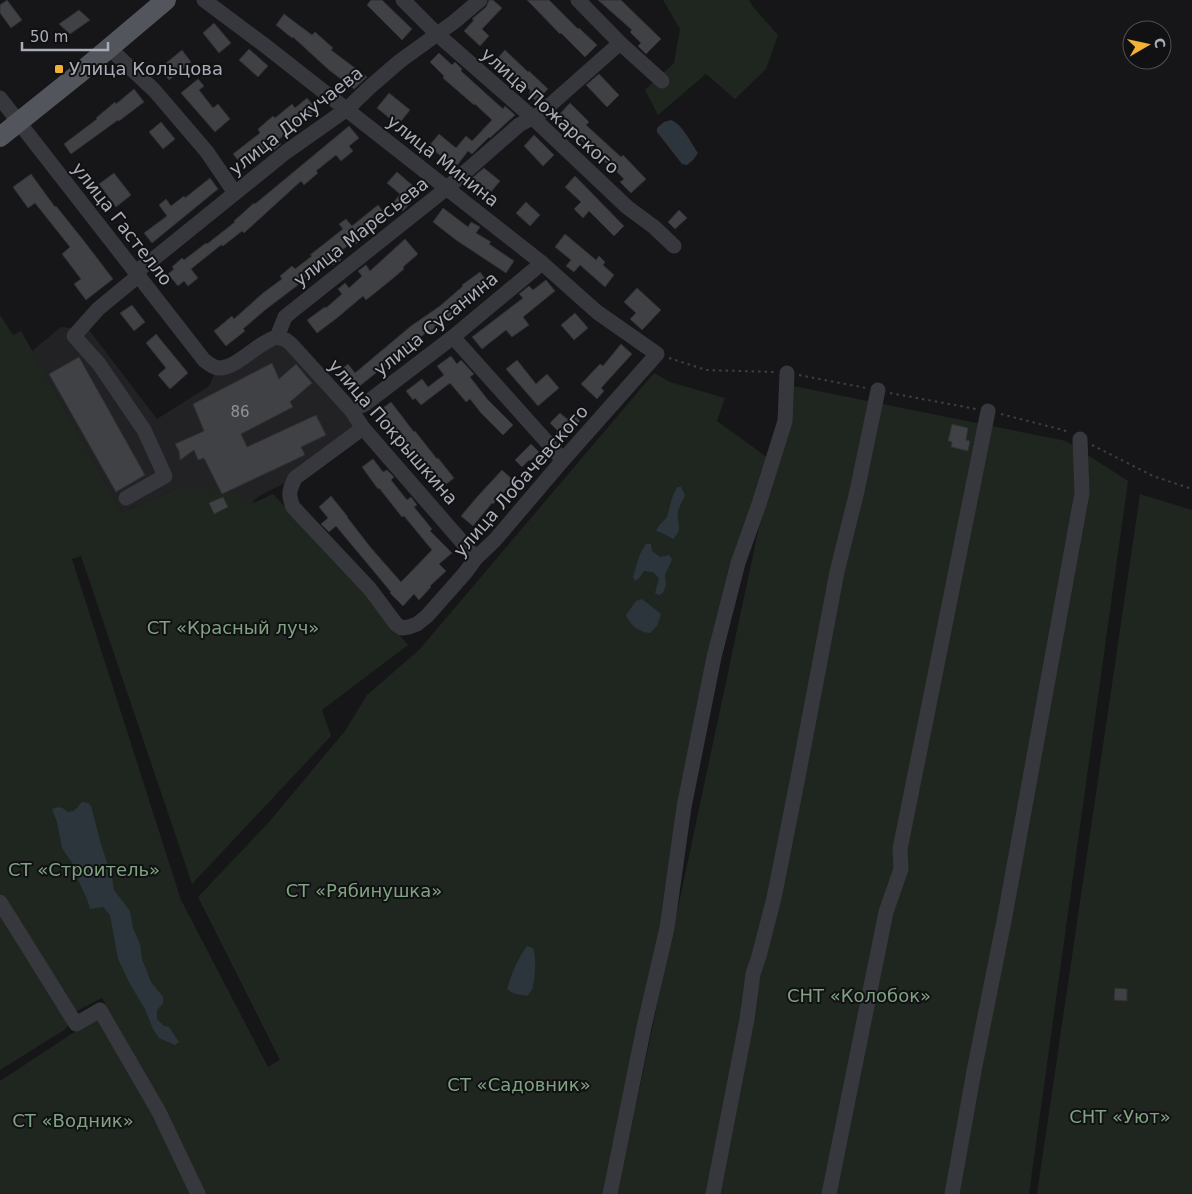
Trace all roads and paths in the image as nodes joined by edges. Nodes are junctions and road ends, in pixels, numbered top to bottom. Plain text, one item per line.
1 (166, 0) edge
2 (204, 0) edge
3 (403, 0) edge
4 (480, 0) edge
5 (578, 0) edge
6 (437, 34) junction
7 (620, 43) junction
8 (109, 48) junction
9 (662, 81) dead end
10 (0, 98) edge
11 (347, 109) junction
12 (533, 118) junction
13 (19, 122) junction
14 (0, 137) edge
15 (447, 188) junction
16 (236, 193) junction
17 (674, 246) dead end
18 (542, 263) junction
19 (137, 274) junction
20 (277, 337) junction
21 (453, 337) junction
22 (657, 354) junction
23 (787, 373) junction
24 (878, 390) junction
25 (351, 410) junction
26 (988, 412) junction
27 (363, 428) junction
28 (1080, 439) junction
29 (563, 460) junction
30 (1192, 489) edge
31 (126, 498) dead end
32 (476, 558) junction
33 (0, 902) edge
34 (198, 1194) edge
35 (610, 1194) edge
36 (713, 1194) edge
37 (829, 1194) edge
38 (952, 1194) edge

1 - 8 main road
2 - 11 street, улица Минина
3 - 6 street, улица Пожарского
4 - 6 street, улица Докучаева
5 - 7 street
6 - 11 street, улица Докучаева
6 - 12 street, улица Пожарского
7 - 9 street
7 - 12 street, улица Маресьева
8 - 13 main road
8 - 16 street
10 - 13 street, улица Гастелло
11 - 15 street, улица Минина
11 - 16 street, улица Докучаева
12 - 15 street, улица Маресьева
12 - 17 street, улица Пожарского
13 - 14 main road
13 - 19 street, улица Гастелло
15 - 18 street, улица Минина
15 - 20 street, улица Маресьева
16 - 19 street, улица Докучаева
18 - 21 street, улица Сусанина
18 - 22 street, улица Минина
19 - 20 street, улица Гастелло
19 - 31 street, улица Докучаева
20 - 25 street, улица Покрышкина
21 - 25 street, улица Сусанина
21 - 29 street
22 - 23 path
22 - 29 street, улица Лобачевского
23 - 24 path
23 - 35 street
24 - 26 path
24 - 36 street
25 - 27 street, улица Покрышкина
26 - 28 path
26 - 37 street
27 - 32 street, улица Покрышкина
27 - 32 street, улица Лобачевского
28 - 30 path
28 - 38 street
29 - 32 street, улица Лобачевского
33 - 34 street

